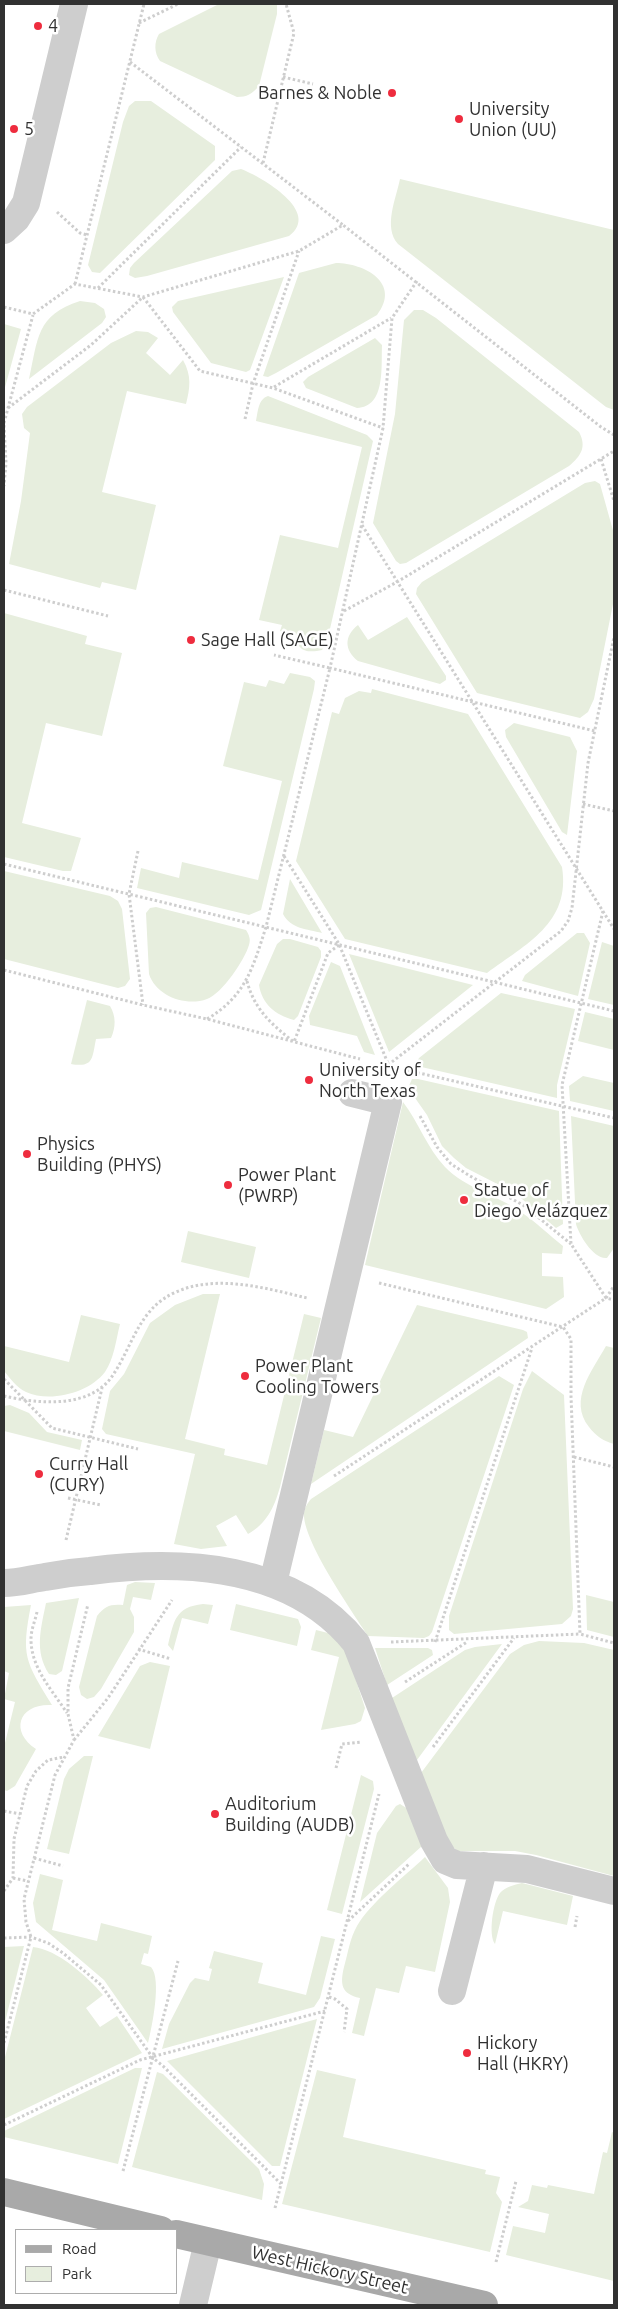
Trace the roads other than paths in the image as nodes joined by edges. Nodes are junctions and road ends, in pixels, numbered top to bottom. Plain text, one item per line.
1 (74, 4) edge
2 (4, 230) edge
3 (352, 1093) dead end
4 (4, 1583) edge
5 (273, 1583) junction
6 (484, 1866) junction
7 (614, 1891) edge
8 (452, 1991) dead end
9 (4, 2192) edge
10 (157, 2229) edge
11 (178, 2234) edge
12 (208, 2242) junction
13 (423, 2298) edge
14 (193, 2305) edge
15 (484, 2305) edge

1 - 2 lane
3 - 5 lane
4 - 5 lane
5 - 6 lane
6 - 7 lane
6 - 8 lane
9 - 10 main road
11 - 12 main road, West Hickory Street
12 - 13 main road, West Hickory Street
12 - 14 lane
13 - 15 main road, West Hickory Street

